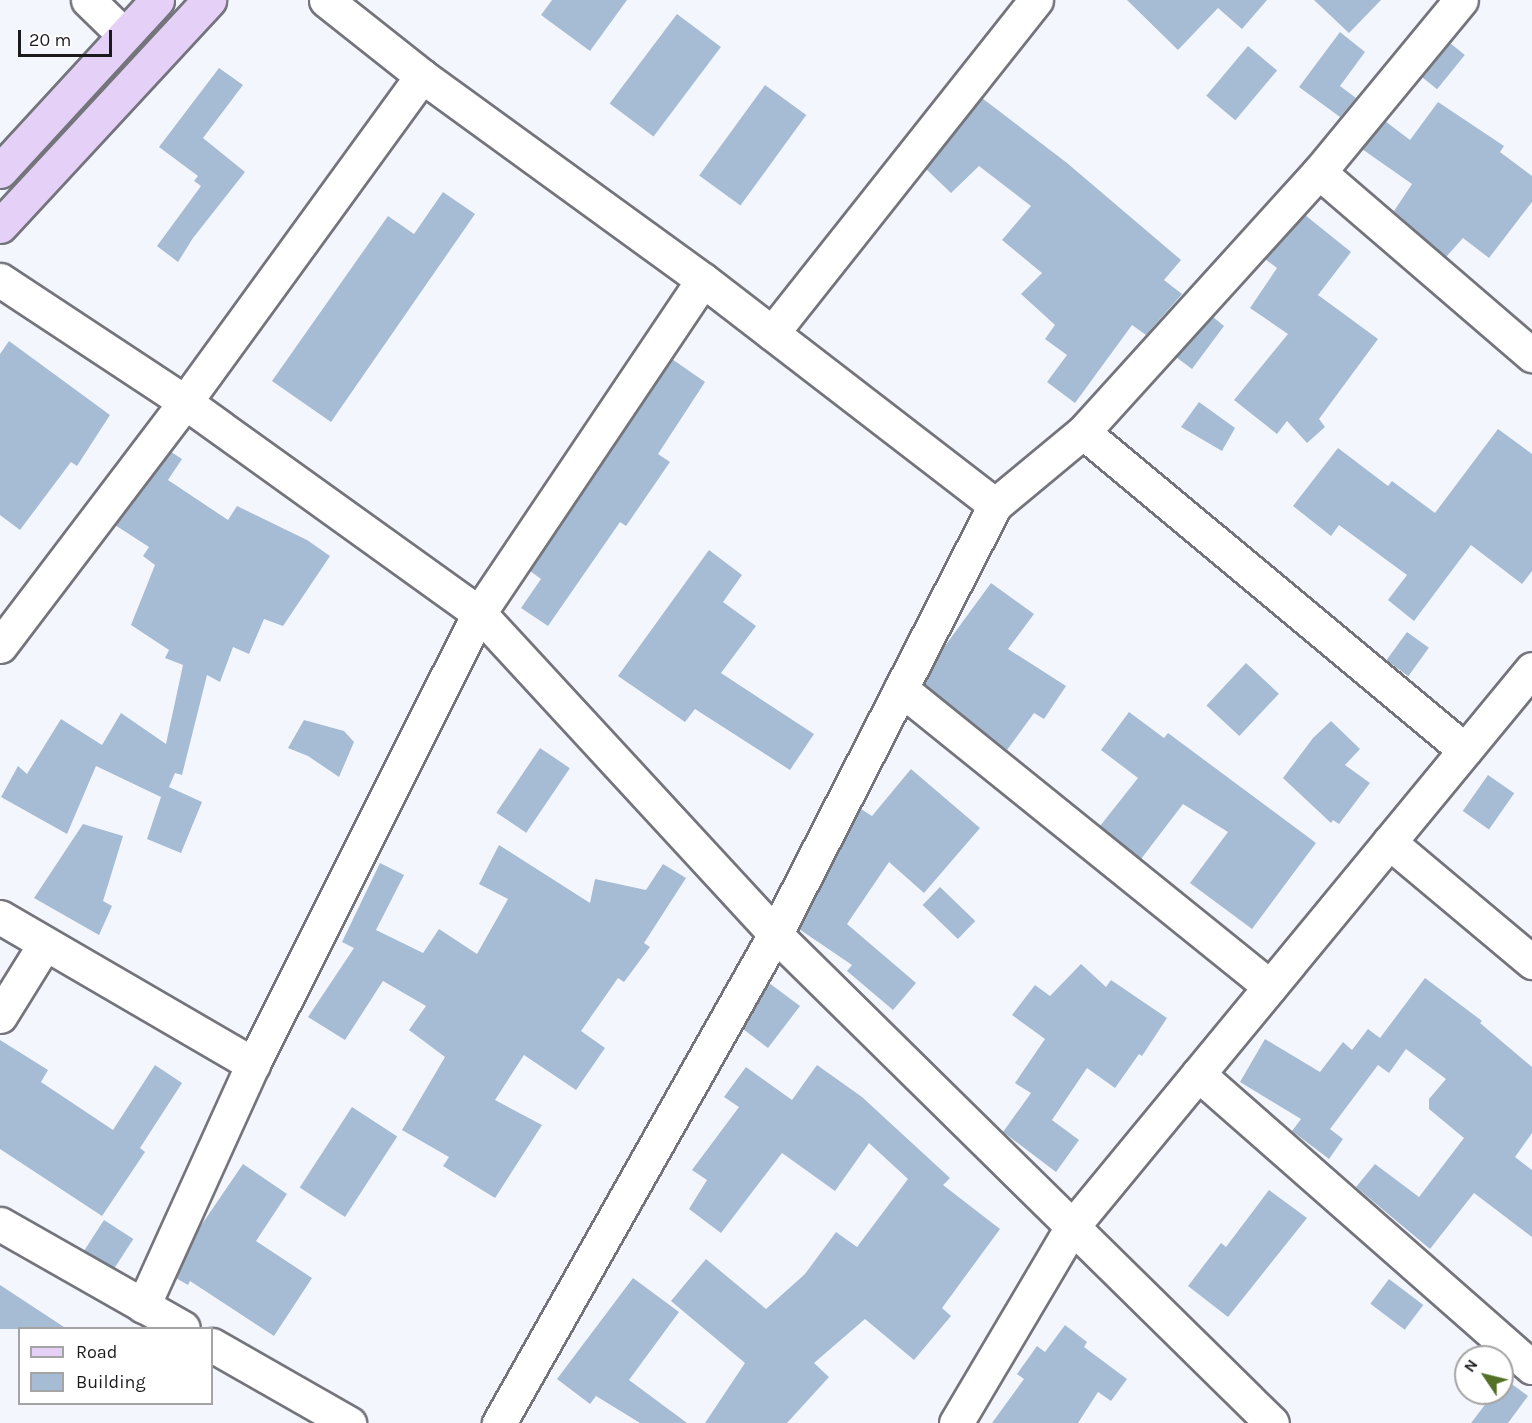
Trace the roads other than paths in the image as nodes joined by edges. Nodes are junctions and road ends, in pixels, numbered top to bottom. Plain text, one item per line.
1 (87, 0) edge
2 (157, 0) edge
3 (209, 0) edge
4 (326, 0) edge
5 (1036, 0) edge
6 (1461, 0) edge
7 (124, 35) junction
8 (422, 76) junction
9 (0, 171) edge
10 (1319, 172) junction
11 (0, 225) edge
12 (0, 280) edge
13 (703, 280) junction
14 (772, 333) junction
15 (1532, 355) edge
16 (185, 402) junction
17 (1083, 432) junction
18 (995, 505) junction
19 (480, 613) junction
20 (0, 646) edge
21 (1530, 675) edge
22 (901, 689) junction
23 (1465, 750) junction
24 (1389, 842) junction
25 (0, 917) edge
26 (775, 934) junction
27 (44, 945) junction
28 (1532, 962) edge
29 (1270, 987) junction
30 (0, 1016) edge
31 (253, 1064) junction
32 (1198, 1074) junction
33 (0, 1224) edge
34 (1072, 1227) junction
35 (143, 1306) junction
36 (180, 1327) edge
37 (213, 1346) edge
38 (1532, 1367) edge
39 (349, 1423) edge
40 (499, 1423) edge
41 (956, 1423) edge
42 (1272, 1423) edge

1 - 7 street
2 - 7 main road
3 - 11 main road
4 - 8 street
5 - 14 street
6 - 10 street
7 - 9 main road
8 - 13 street
8 - 16 street
10 - 15 street
10 - 17 street
12 - 16 street
13 - 14 street
13 - 19 street
14 - 18 street
16 - 19 street
16 - 20 street
17 - 18 street
17 - 23 street
18 - 22 street
19 - 26 street
19 - 31 street
21 - 23 street
22 - 26 street
22 - 29 street
23 - 24 street
24 - 28 street
24 - 29 street
25 - 27 street
26 - 34 street
26 - 40 street
27 - 30 street
27 - 31 street
29 - 32 street
31 - 35 street
32 - 34 street
32 - 38 street
33 - 35 street
34 - 41 street
34 - 42 street
35 - 36 street
37 - 39 street

